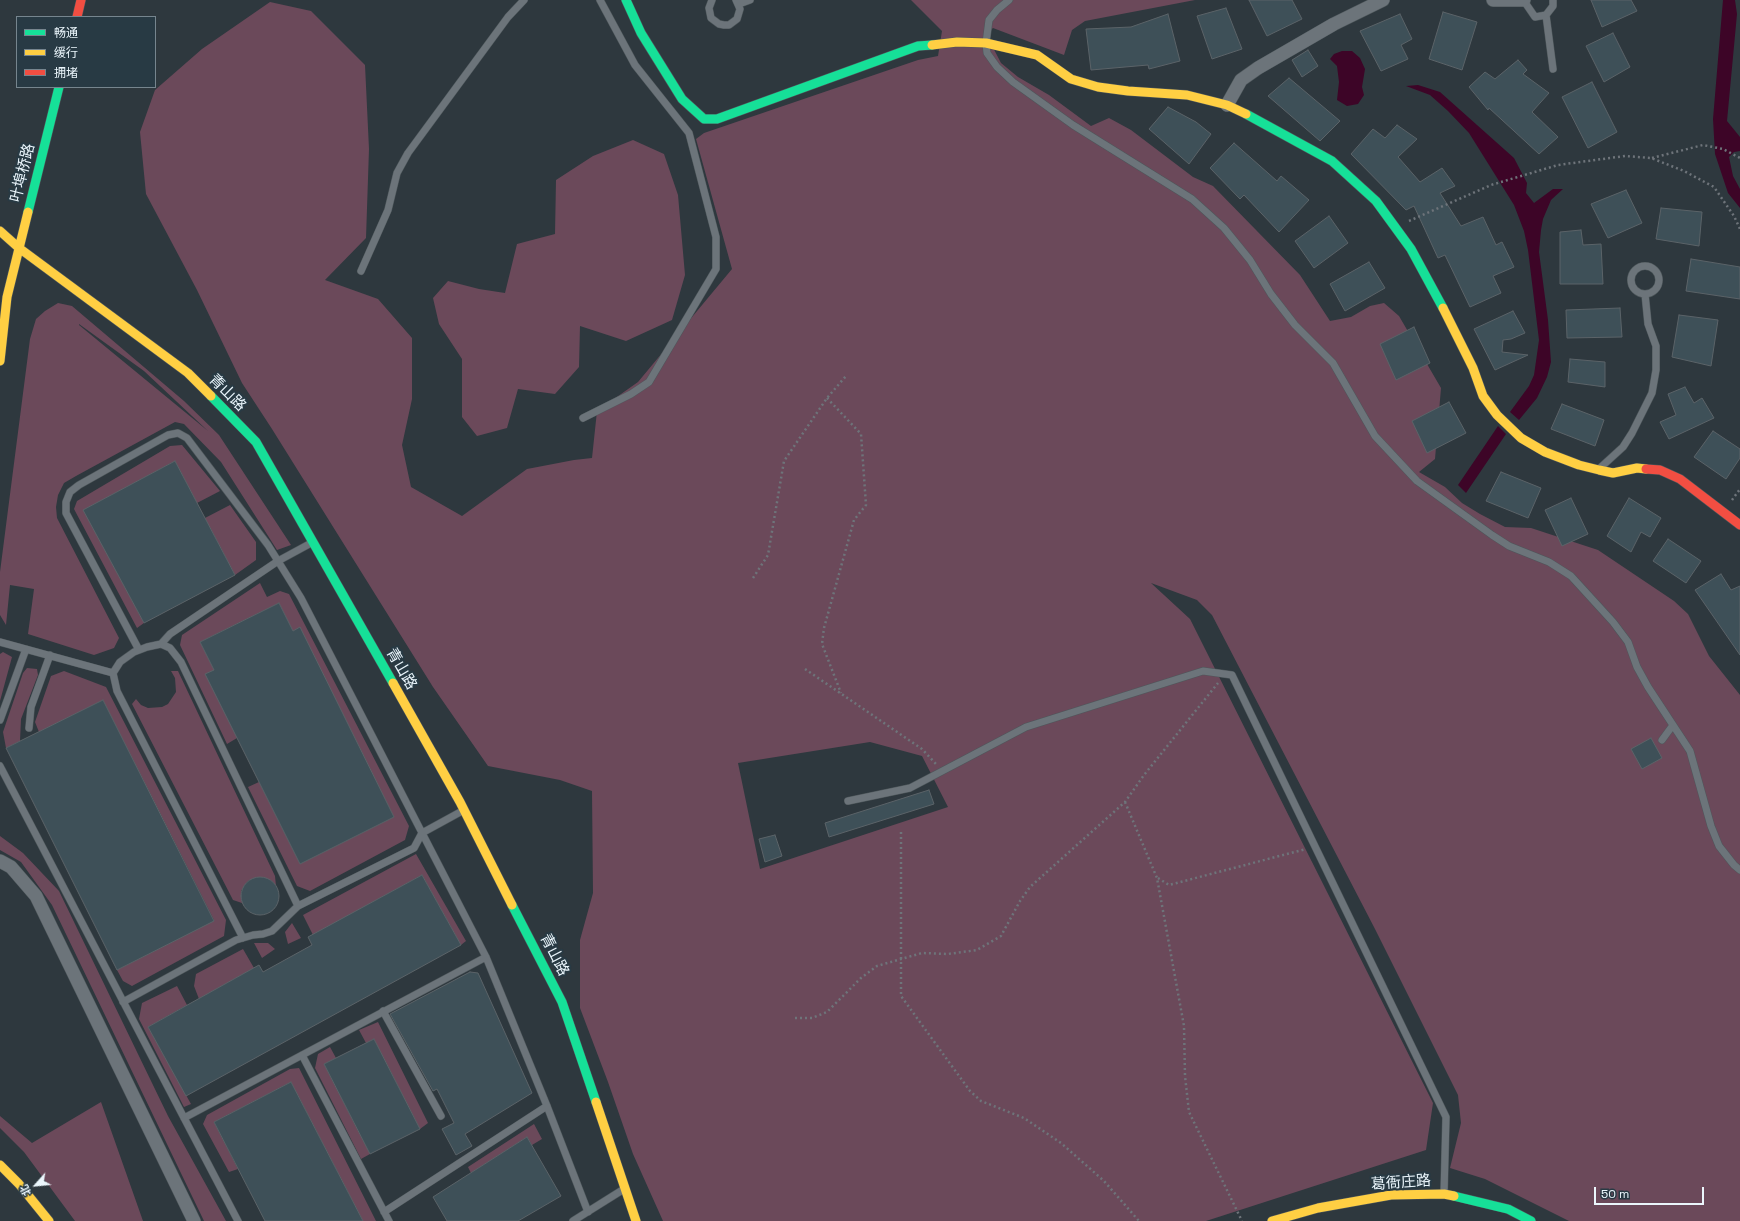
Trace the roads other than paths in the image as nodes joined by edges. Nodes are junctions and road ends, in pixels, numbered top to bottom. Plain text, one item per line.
1 (81, 0) edge
2 (524, 0) edge
3 (600, 0) edge
4 (626, 0) edge
5 (712, 0) edge
6 (750, 0) edge
7 (1009, 0) edge
8 (1383, 0) edge
9 (1493, 0) edge
10 (1524, 0) edge
11 (1553, 0) edge
12 (738, 2) edge
13 (1546, 15) junction
14 (77, 16) edge
15 (986, 43) junction
16 (1553, 69) dead end
17 (59, 88) edge
18 (1227, 105) junction
19 (0, 231) edge
20 (19, 248) junction
21 (362, 271) dead end
22 (1646, 294) junction
23 (0, 361) edge
24 (583, 418) dead end
25 (1598, 470) junction
26 (1740, 524) edge
27 (313, 542) junction
28 (278, 561) junction
29 (0, 642) edge
30 (161, 644) junction
31 (26, 649) junction
32 (139, 650) junction
33 (50, 656) junction
34 (113, 673) junction
35 (0, 720) edge
36 (1673, 725) junction
37 (28, 728) dead end
38 (1662, 740) dead end
39 (0, 766) edge
40 (848, 800) dead end
41 (464, 810) junction
42 (422, 833) junction
43 (0, 861) edge
44 (1740, 870) edge
45 (298, 906) junction
46 (243, 938) junction
47 (486, 957) junction
48 (123, 1002) junction
49 (383, 1012) junction
50 (302, 1055) junction
51 (547, 1106) junction
52 (441, 1116) dead end
53 (184, 1118) junction
54 (0, 1164) edge
55 (625, 1189) junction
56 (1444, 1194) junction
57 (384, 1212) junction
58 (588, 1212) junction
59 (49, 1221) edge
60 (194, 1221) edge
61 (238, 1221) edge
62 (389, 1221) edge
63 (573, 1221) edge
64 (636, 1221) edge
65 (1272, 1221) edge
66 (1531, 1221) edge

1 - 14 street
2 - 21 lane
3 - 24 lane
4 - 15 street
5 - 12 lane
6 - 12 lane
7 - 15 lane
8 - 18 street
9 - 10 street
10 - 13 lane
11 - 13 lane
13 - 16 lane
15 - 18 street
15 - 36 lane
17 - 20 street, 叶埠桥路
18 - 25 street
19 - 20 street, 青山路
20 - 23 street, 叶埠桥路
20 - 27 street, 青山路
22 - 22 lane
22 - 25 lane
25 - 26 street
27 - 28 lane
27 - 41 street, 青山路
28 - 30 lane
28 - 32 lane
28 - 42 lane
29 - 31 lane
30 - 32 lane
30 - 45 lane
31 - 33 lane
31 - 35 lane
32 - 34 lane
33 - 34 lane
33 - 37 lane
34 - 46 lane
36 - 38 lane
36 - 44 lane
39 - 48 lane
40 - 56 lane
41 - 42 lane
41 - 55 street, 青山路
42 - 45 lane
42 - 47 lane
43 - 60 street
45 - 46 lane
46 - 48 lane
47 - 49 lane
47 - 51 lane
48 - 53 lane
49 - 50 lane
49 - 52 lane
50 - 53 lane
50 - 57 lane
51 - 57 lane
51 - 58 lane
53 - 61 lane
54 - 59 street
55 - 58 lane
55 - 64 street, 青山路
56 - 65 street, 葛衙庄路
56 - 66 street, 葛衙庄路
57 - 62 lane
58 - 63 lane

